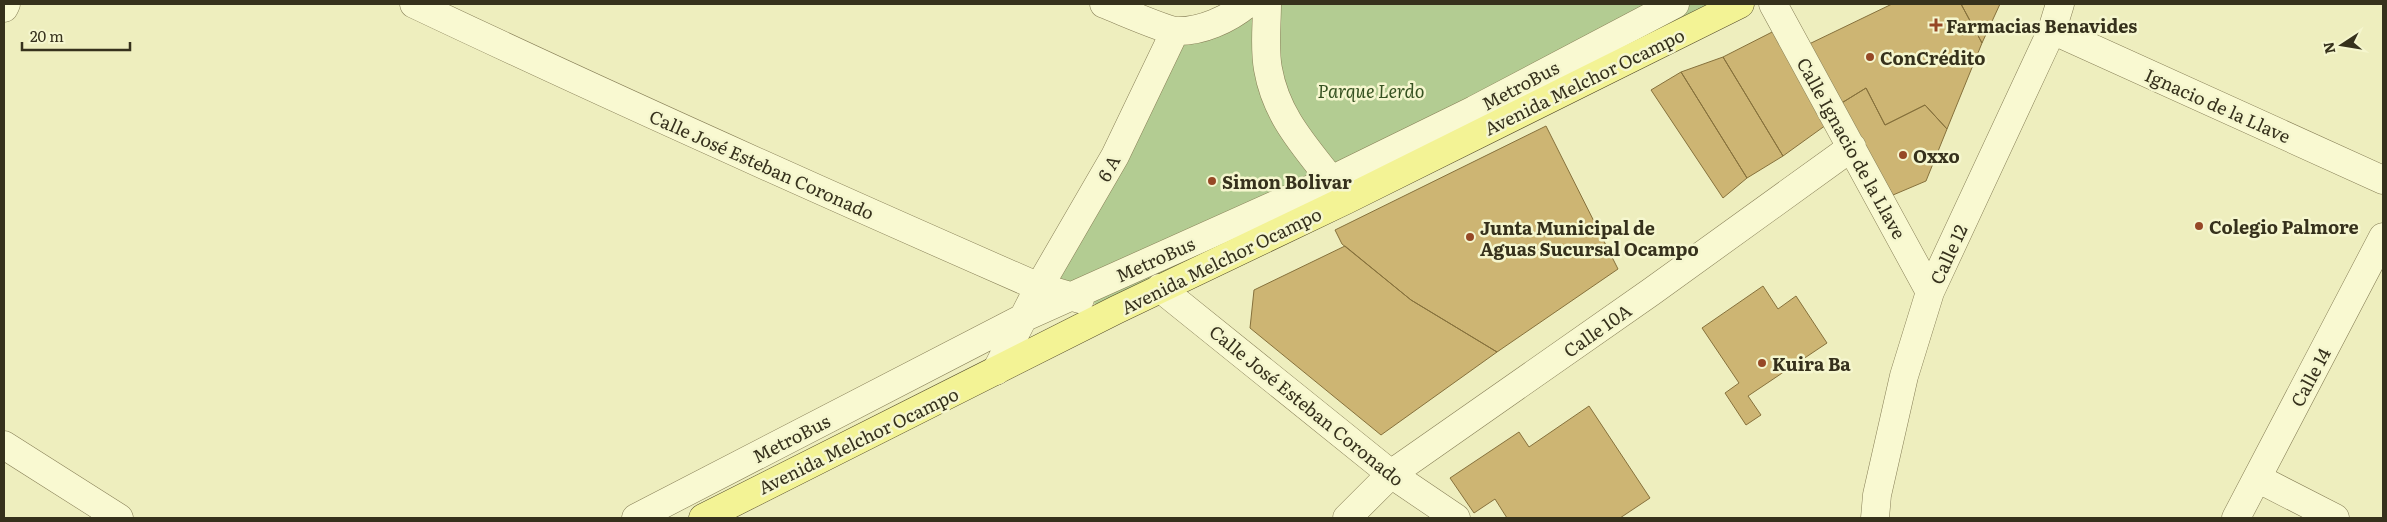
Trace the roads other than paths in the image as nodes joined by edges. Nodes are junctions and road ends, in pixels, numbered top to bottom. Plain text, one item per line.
1 (6, 4) edge
2 (414, 4) edge
3 (1104, 4) edge
4 (1247, 4) edge
5 (1267, 4) edge
6 (1675, 4) edge
7 (1740, 4) edge
8 (1774, 4) edge
9 (2060, 4) edge
10 (4, 8) edge
11 (2052, 30) junction
12 (1175, 31) junction
13 (1852, 147) junction
14 (2383, 180) edge
15 (1338, 190) junction
16 (2383, 237) edge
17 (1039, 287) junction
18 (1160, 288) junction
19 (1930, 292) junction
20 (1072, 296) junction
21 (1116, 310) junction
22 (1024, 318) junction
23 (996, 370) junction
24 (4, 445) edge
25 (1390, 474) junction
26 (2257, 478) junction
27 (119, 518) edge
28 (636, 518) edge
29 (703, 518) edge
30 (1347, 518) edge
31 (1456, 518) edge
32 (1875, 518) edge
33 (2236, 518) edge
34 (2335, 518) edge

1 - 10 street
2 - 17 street, Calle José Esteban Coronado
3 - 12 street
4 - 12 street
5 - 15 street
6 - 15 street, MetroBus
7 - 15 main road, Avenida Melchor Ocampo
8 - 13 street, Calle Ignacio de la Llave
9 - 11 street, Calle 12
11 - 14 street, Ignacio de la Llave
11 - 19 street, Calle 12
12 - 17 street, 6 A
13 - 19 street, Calle Ignacio de la Llave
13 - 25 street, Calle 10A
15 - 18 main road, Avenida Melchor Ocampo
15 - 20 street, MetroBus
16 - 26 street, Calle 14
17 - 20 street, Calle José Esteban Coronado
17 - 22 street, 6 A
18 - 21 main road, Avenida Melchor Ocampo
18 - 25 street, Calle José Esteban Coronado
19 - 32 street, Calle 12
20 - 21 street, Calle José Esteban Coronado
20 - 22 street, MetroBus
21 - 23 main road, Avenida Melchor Ocampo
22 - 23 street, 6 A
22 - 28 street, MetroBus
23 - 29 main road, Avenida Melchor Ocampo
24 - 27 street
25 - 30 street, Calle 10A
25 - 31 street, Calle José Esteban Coronado
26 - 33 street, Calle 14
26 - 34 street

